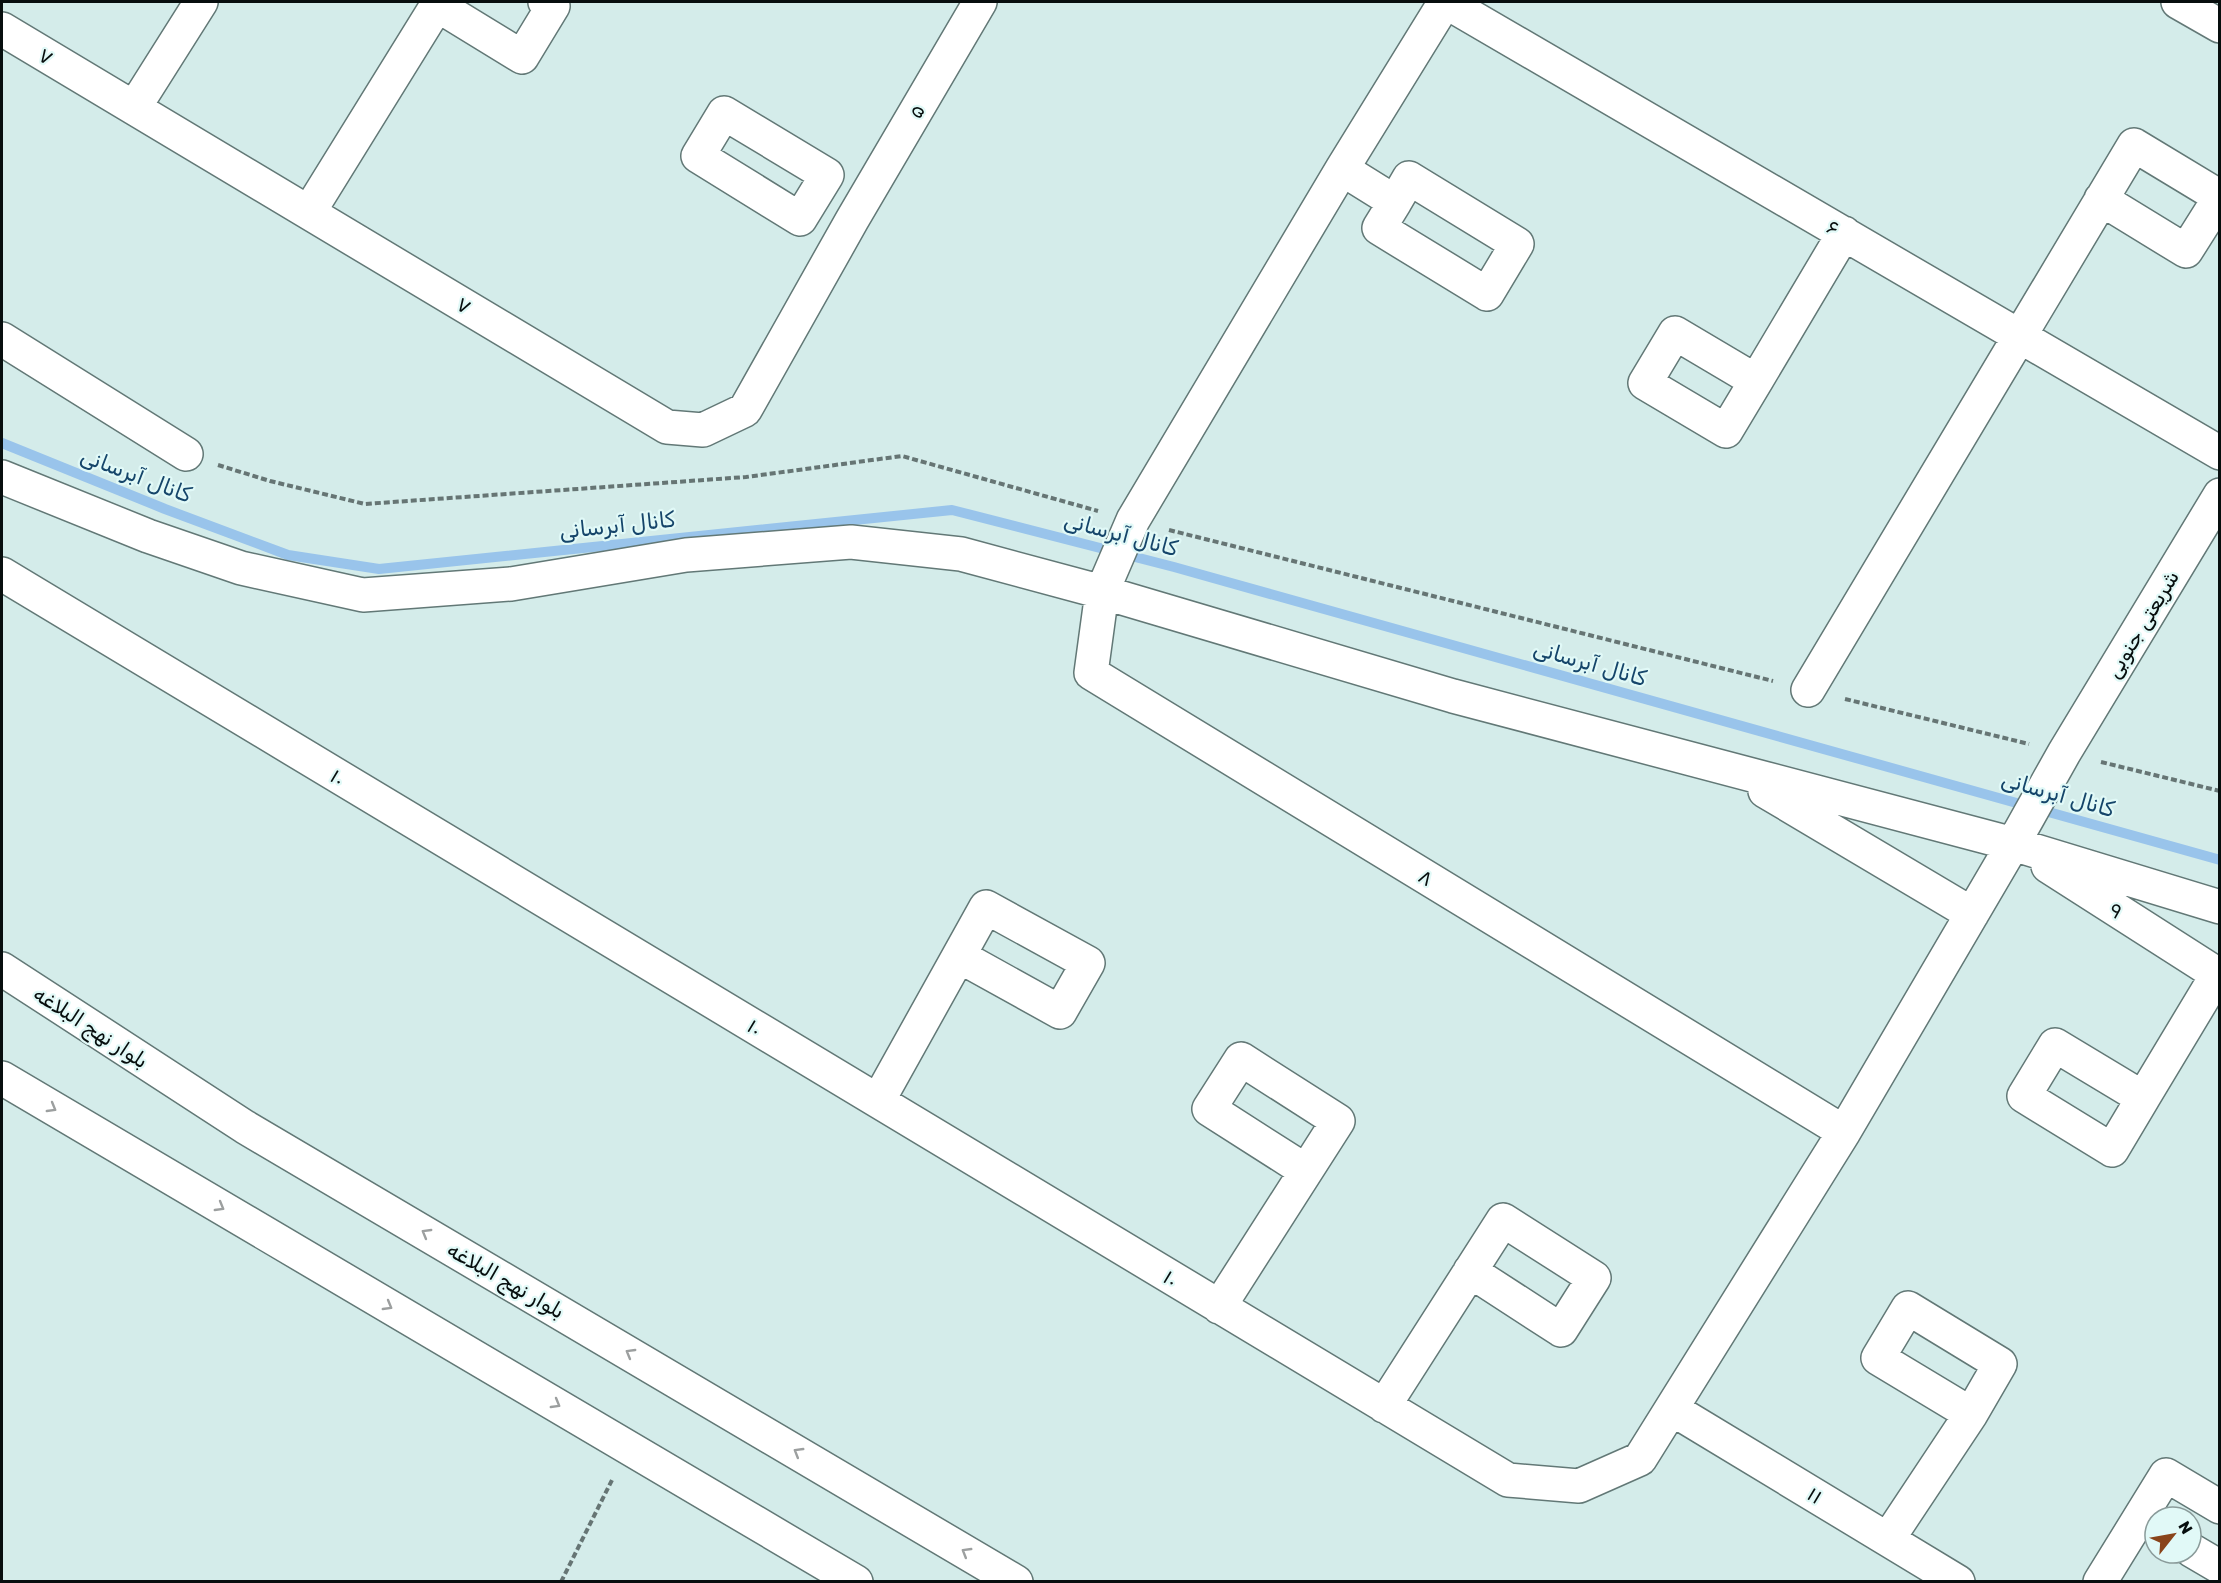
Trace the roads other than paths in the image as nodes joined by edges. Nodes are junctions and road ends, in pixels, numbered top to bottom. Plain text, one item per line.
1 (201, 2) edge
2 (545, 2) edge
3 (980, 2) edge
4 (1445, 2) edge
5 (2178, 2) edge
6 (438, 3) edge
7 (2220, 26) edge
8 (2, 29) edge
9 (134, 108) junction
10 (1342, 169) junction
11 (814, 196) dead end
12 (2220, 197) edge
13 (2101, 200) junction
14 (1395, 202) dead end
15 (309, 212) junction
16 (852, 220) junction
17 (1844, 233) junction
18 (2019, 336) junction
19 (2, 339) edge
20 (1756, 381) dead end
21 (2220, 453) edge
22 (186, 454) dead end
23 (2, 477) edge
24 (2220, 495) edge
25 (2, 574) edge
26 (1106, 585) junction
27 (1808, 690) dead end
28 (1731, 771) junction
29 (2013, 844) junction
30 (2220, 907) edge
31 (1972, 914) junction
32 (959, 956) dead end
33 (2, 969) edge
34 (2218, 975) edge
35 (2, 1078) edge
36 (2143, 1098) dead end
37 (878, 1101) junction
38 (1844, 1132) junction
39 (1306, 1171) dead end
40 (1470, 1271) dead end
41 (1220, 1307) junction
42 (1384, 1406) junction
43 (1672, 1409) junction
44 (1971, 1414) dead end
45 (1508, 1480) joint
46 (2154, 1505) edge
47 (2220, 1507) edge
48 (2143, 1529) edge
49 (1888, 1539) junction
50 (2203, 1557) edge
51 (2220, 1567) edge
52 (856, 1581) edge
53 (1016, 1581) edge
54 (1958, 1581) edge
55 (2100, 1581) edge

1 - 9 street
2 - 6 street
3 - 16 street, ۵
4 - 10 street
4 - 17 street, ۶
5 - 7 street
6 - 15 street
8 - 9 street, ۷
9 - 15 street, ۷
10 - 14 street
10 - 26 street
11 - 16 street
12 - 13 street
12 - 13 street
13 - 18 street
15 - 16 street, ۷
17 - 18 street, ۶
17 - 20 street
18 - 21 street, ۶
18 - 27 street
19 - 22 street
23 - 26 street
24 - 29 street, شریعتی جنوبی
25 - 37 street, ۱۰
26 - 28 street
26 - 38 street, ۸
28 - 29 street
28 - 31 street
29 - 30 street
29 - 31 street, شریعتی جنوبی
29 - 34 street, ۹
31 - 38 street, شریعتی جنوبی
32 - 37 street
53 -> 33 street, بلوار نهج البلاغه
34 - 36 street
35 -> 52 street
37 - 41 street, ۱۰
38 - 43 street, شریعتی جنوبی
39 - 41 street
40 - 42 street
41 - 42 street, ۱۰
42 - 45 street, ۱۰
43 - 45 street, شریعتی جنوبی
43 - 49 street, ۱۱
44 - 49 street
46 - 47 street
48 - 55 street
49 - 54 street, ۱۱
50 - 51 street

